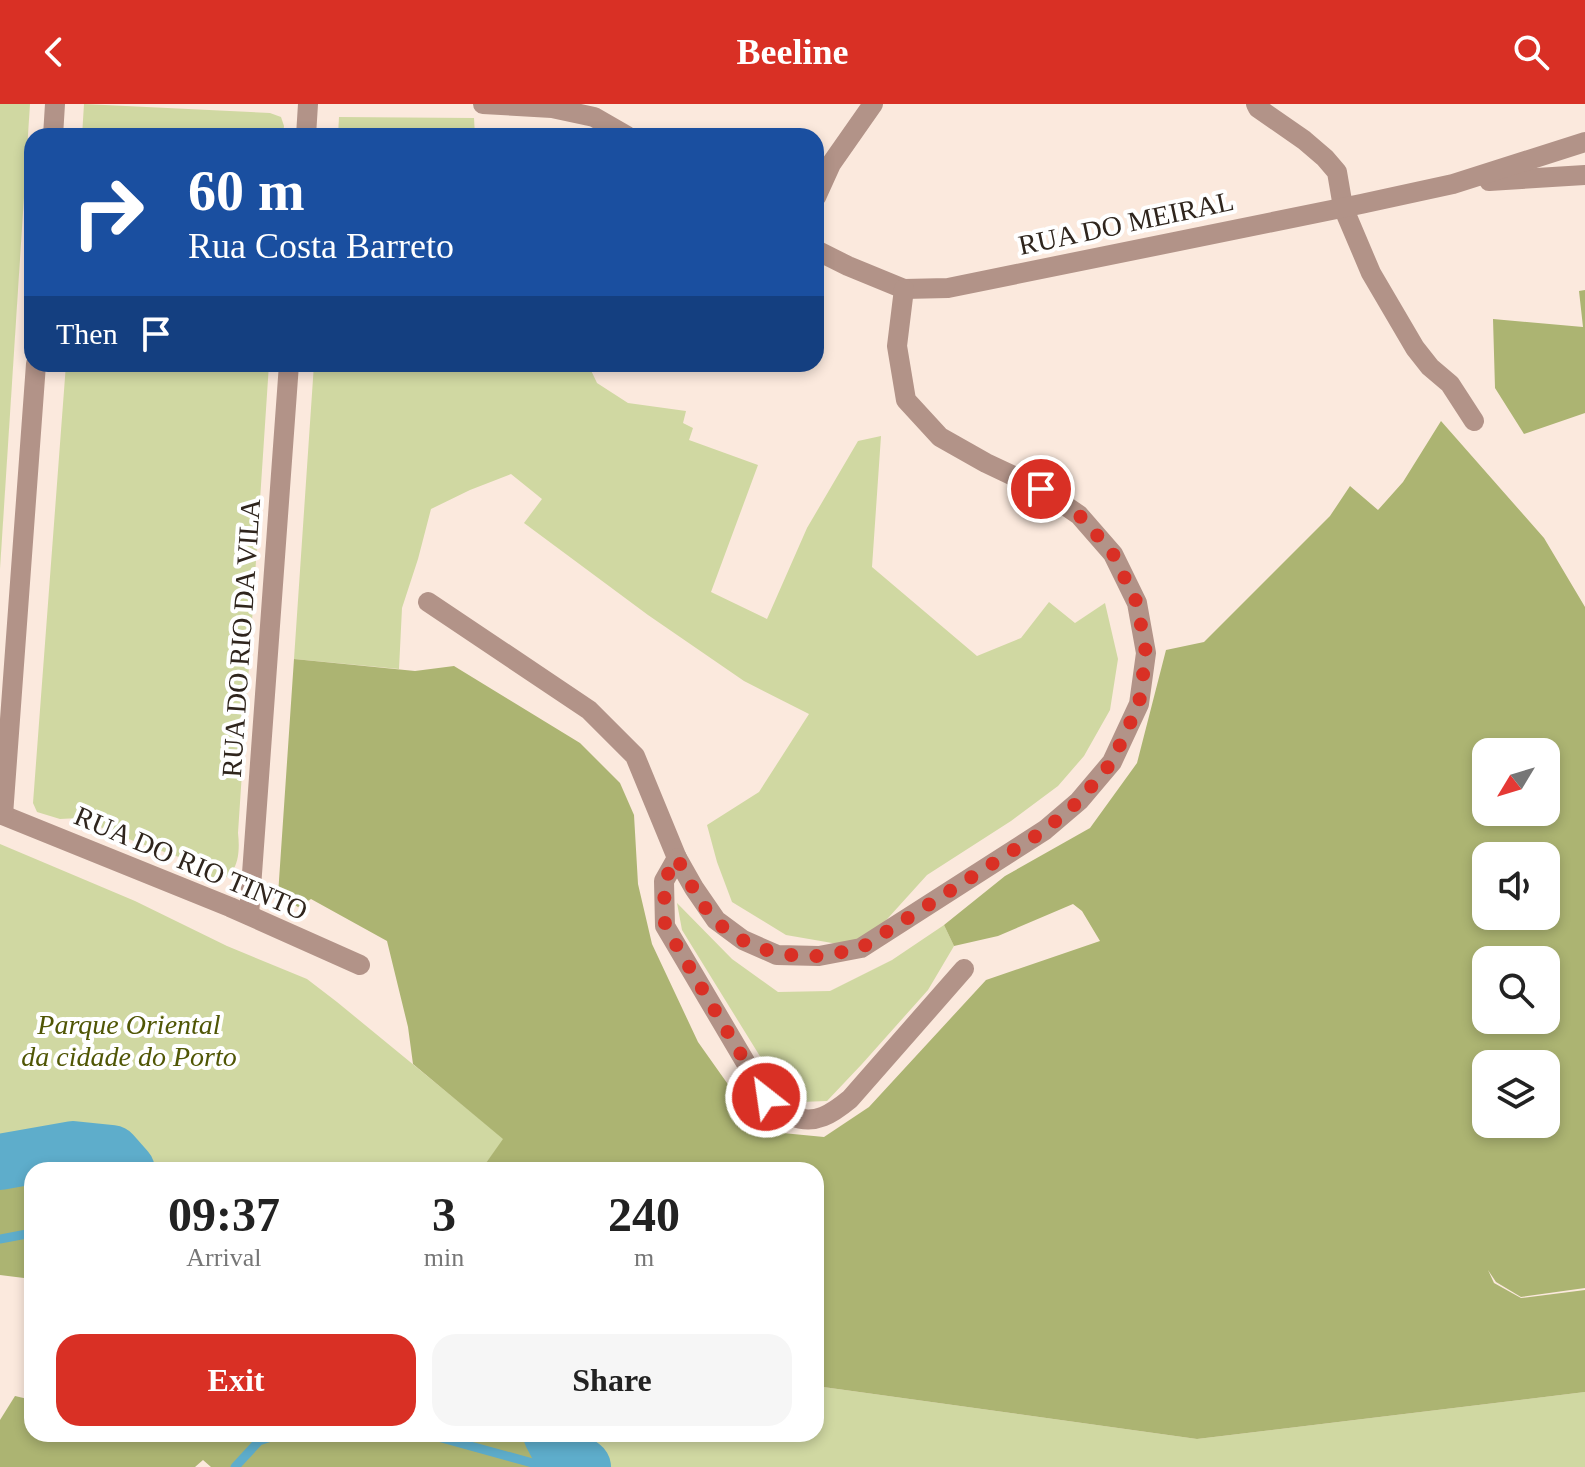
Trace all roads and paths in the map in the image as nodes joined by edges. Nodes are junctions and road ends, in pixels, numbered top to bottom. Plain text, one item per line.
1 (55, 104) edge
2 (308, 104) edge
3 (483, 104) edge
4 (873, 104) edge
5 (1256, 104) edge
6 (597, 110) edge
7 (54, 128) edge
8 (306, 128) edge
9 (618, 128) edge
10 (1585, 142) edge
11 (1585, 175) edge
12 (824, 179) edge
13 (1453, 184) junction
14 (1343, 207) junction
15 (824, 254) edge
16 (904, 289) junction
17 (35, 372) edge
18 (288, 372) edge
19 (1474, 421) dead end
20 (428, 602) dead end
21 (2, 814) edge
22 (677, 858) junction
23 (249, 915) junction
24 (360, 965) dead end
25 (964, 969) dead end

1 - 7 street
2 - 8 street
3 - 6 street
4 - 12 street
5 - 14 street
6 - 9 street
10 - 13 street, RUA DO MEIRAL
11 - 13 street, RUA DO MEIRAL
13 - 14 street, RUA DO MEIRAL
14 - 16 street, RUA DO MEIRAL
14 - 19 street
15 - 16 street, RUA DO MEIRAL
16 - 22 street
17 - 21 street
18 - 23 street, RUA DO RIO DA VILA
20 - 22 street
21 - 23 street, RUA DO RIO TINTO
22 - 25 street
23 - 24 street, RUA DO RIO TINTO

